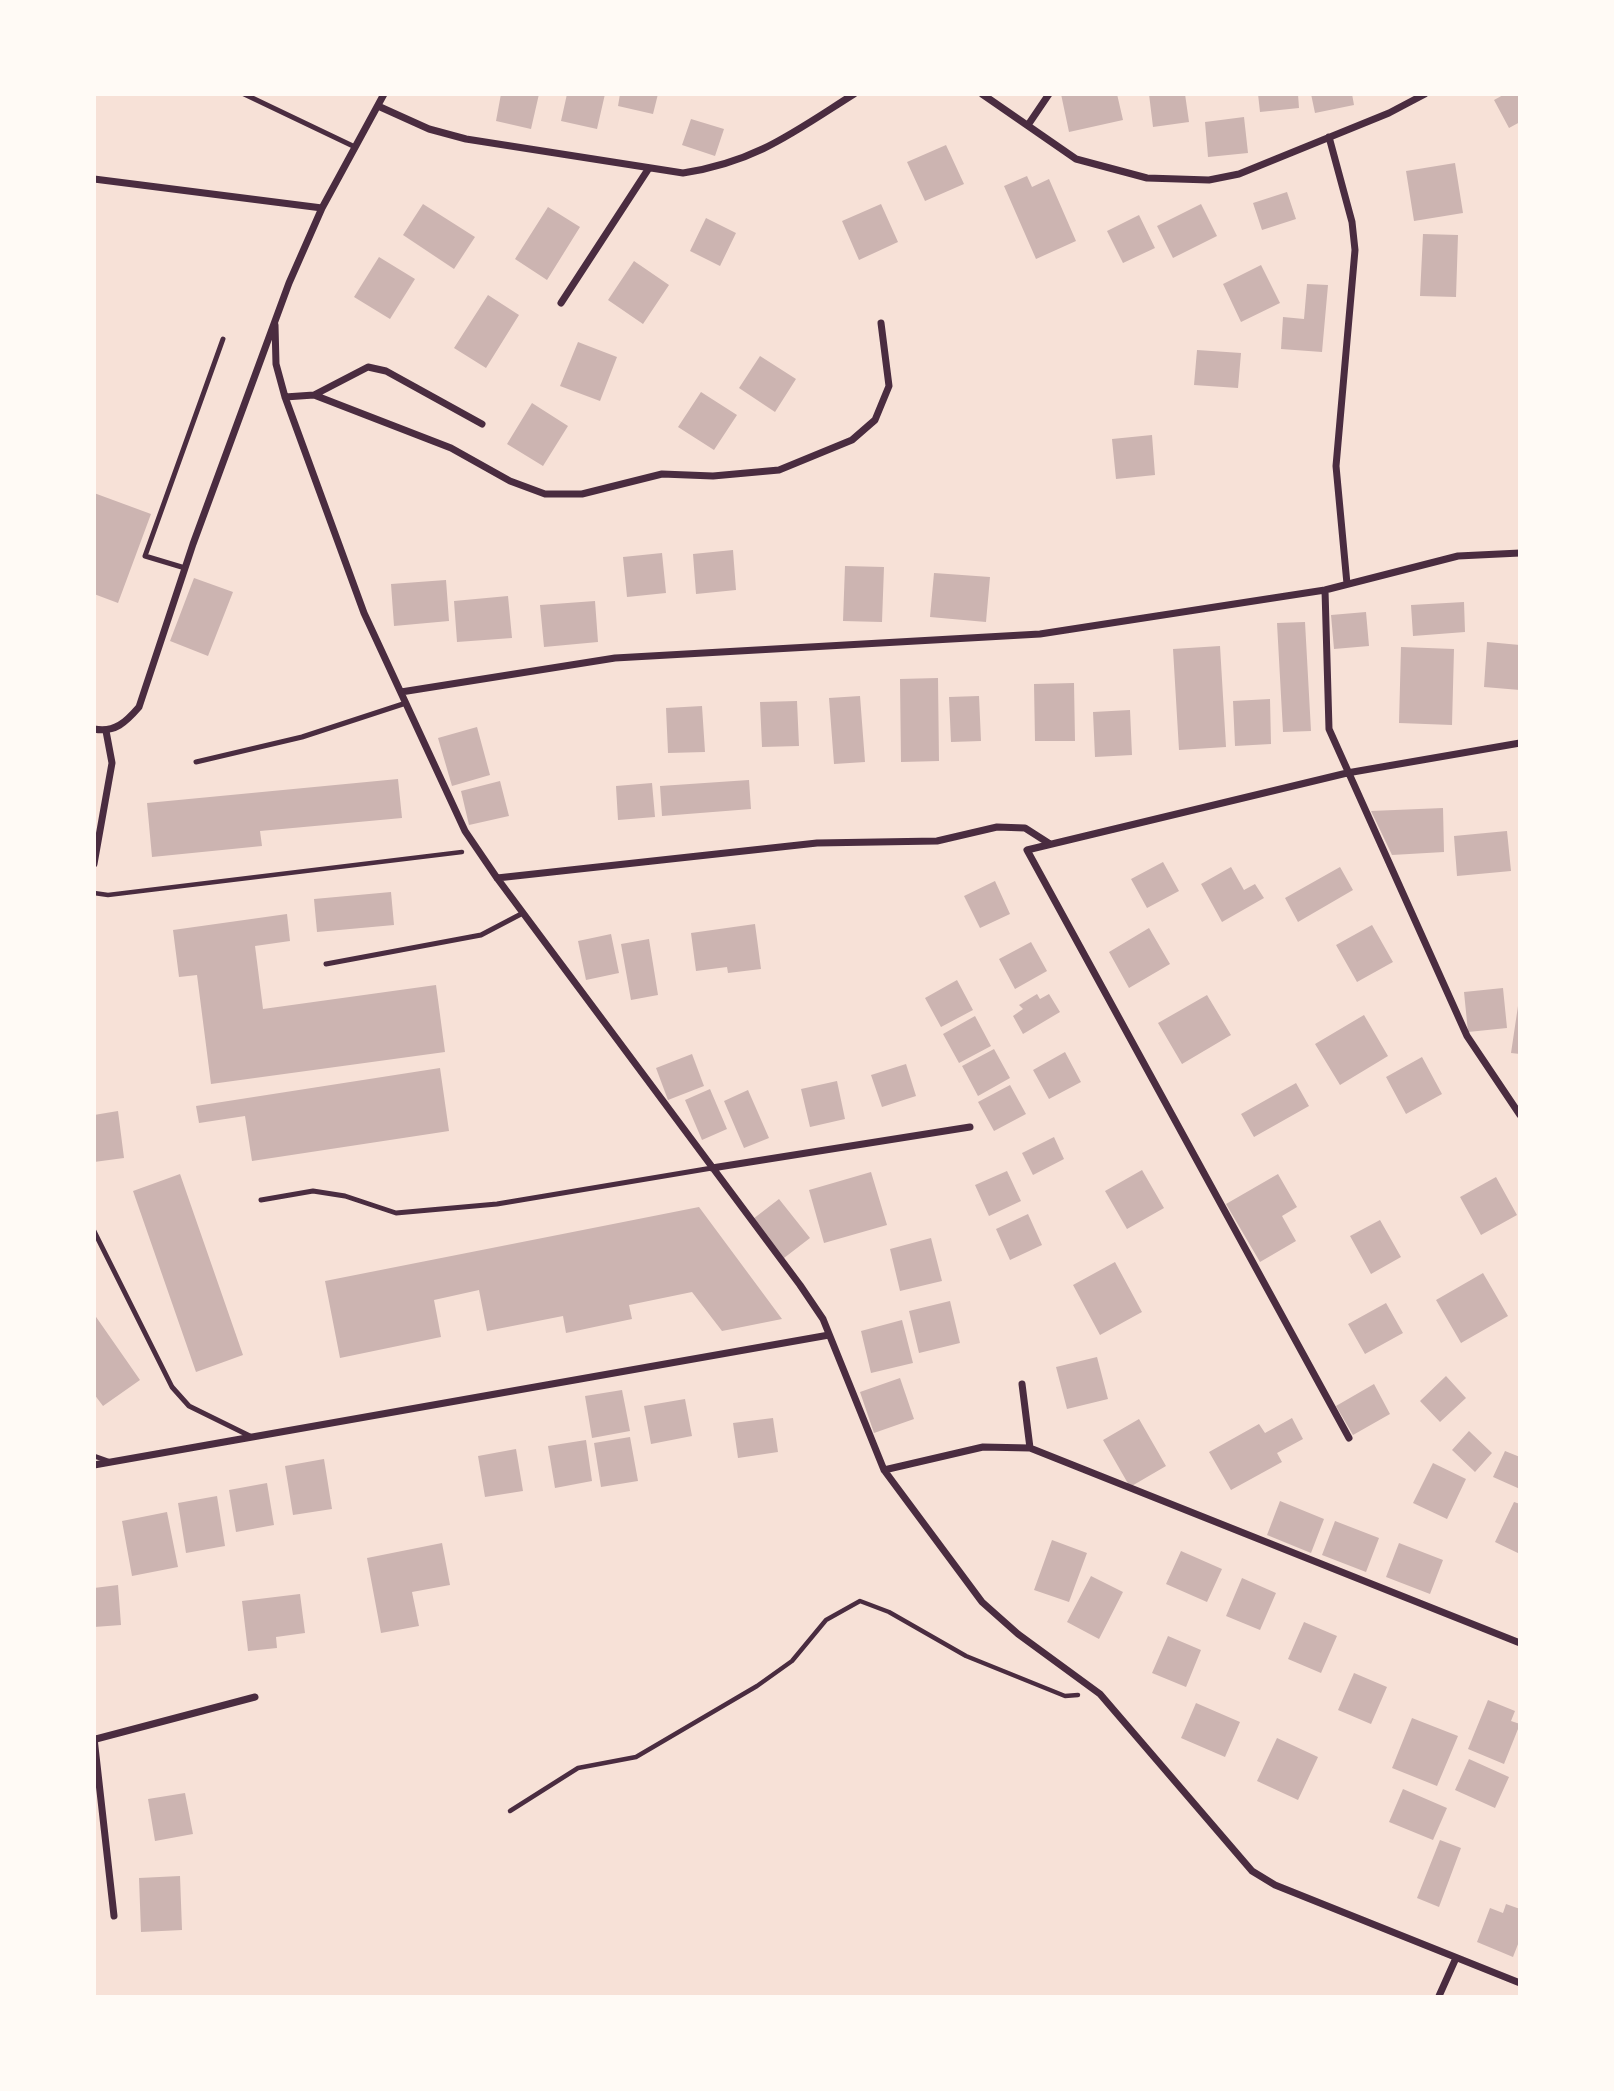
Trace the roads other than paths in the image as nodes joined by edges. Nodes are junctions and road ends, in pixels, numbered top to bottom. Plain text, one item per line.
1 (244, 94) edge
2 (384, 94) edge
3 (854, 94) edge
4 (982, 94) edge
5 (1049, 94) edge
6 (1425, 94) edge
7 (378, 106) junction
8 (1028, 125) junction
9 (1329, 137) junction
10 (355, 147) junction
11 (649, 168) junction
12 (94, 179) edge
13 (322, 208) junction
14 (561, 303) dead end
15 (881, 323) dead end
16 (275, 325) junction
17 (223, 339) dead end
18 (314, 395) junction
19 (285, 397) junction
20 (482, 424) dead end
21 (1520, 553) edge
22 (185, 568) junction
23 (1347, 584) junction
24 (1325, 590) junction
25 (401, 692) junction
26 (407, 703) junction
27 (94, 729) edge
28 (106, 731) junction
29 (1520, 743) edge
30 (196, 762) dead end
31 (1347, 773) junction
32 (1050, 844) junction
33 (94, 864) edge
34 (497, 878) junction
35 (523, 913) junction
36 (326, 964) dead end
37 (1520, 1115) edge
38 (970, 1127) dead end
39 (712, 1168) junction
40 (261, 1200) dead end
41 (94, 1231) edge
42 (829, 1335) junction
43 (1022, 1384) dead end
44 (252, 1437) junction
45 (1349, 1438) dead end
46 (1030, 1448) junction
47 (94, 1456) edge
48 (111, 1462) junction
49 (94, 1465) edge
50 (884, 1470) junction
51 (1520, 1643) edge
52 (255, 1697) dead end
53 (95, 1738) edge
54 (114, 1916) dead end
55 (1456, 1958) junction
56 (1520, 1983) edge
57 (1439, 1997) edge

1 - 10 lane
2 - 7 street
3 - 11 street
4 - 8 street
5 - 8 street
6 - 9 street
7 - 10 street
7 - 11 street
8 - 9 street
9 - 23 street
10 - 13 street
11 - 14 street
12 - 13 street
13 - 16 street
15 - 18 street
16 - 19 street
16 - 22 street
17 - 22 lane
18 - 19 street
18 - 20 street
19 - 25 street
21 - 23 street
22 - 28 street
23 - 24 street
24 - 25 street
24 - 31 street
25 - 26 street
26 - 30 lane
26 - 34 street
27 - 28 street
28 - 33 street
29 - 31 street
31 - 32 street
31 - 37 street
32 - 34 street
32 - 45 street
34 - 35 street
35 - 36 lane
35 - 39 street
38 - 39 street
39 - 40 lane
39 - 42 street
41 - 44 lane
42 - 44 street
42 - 50 street
43 - 46 street
44 - 48 street
46 - 50 street
46 - 51 street
47 - 48 lane
48 - 49 street
50 - 55 street
52 - 53 street
53 - 54 street
55 - 56 street
55 - 57 street

